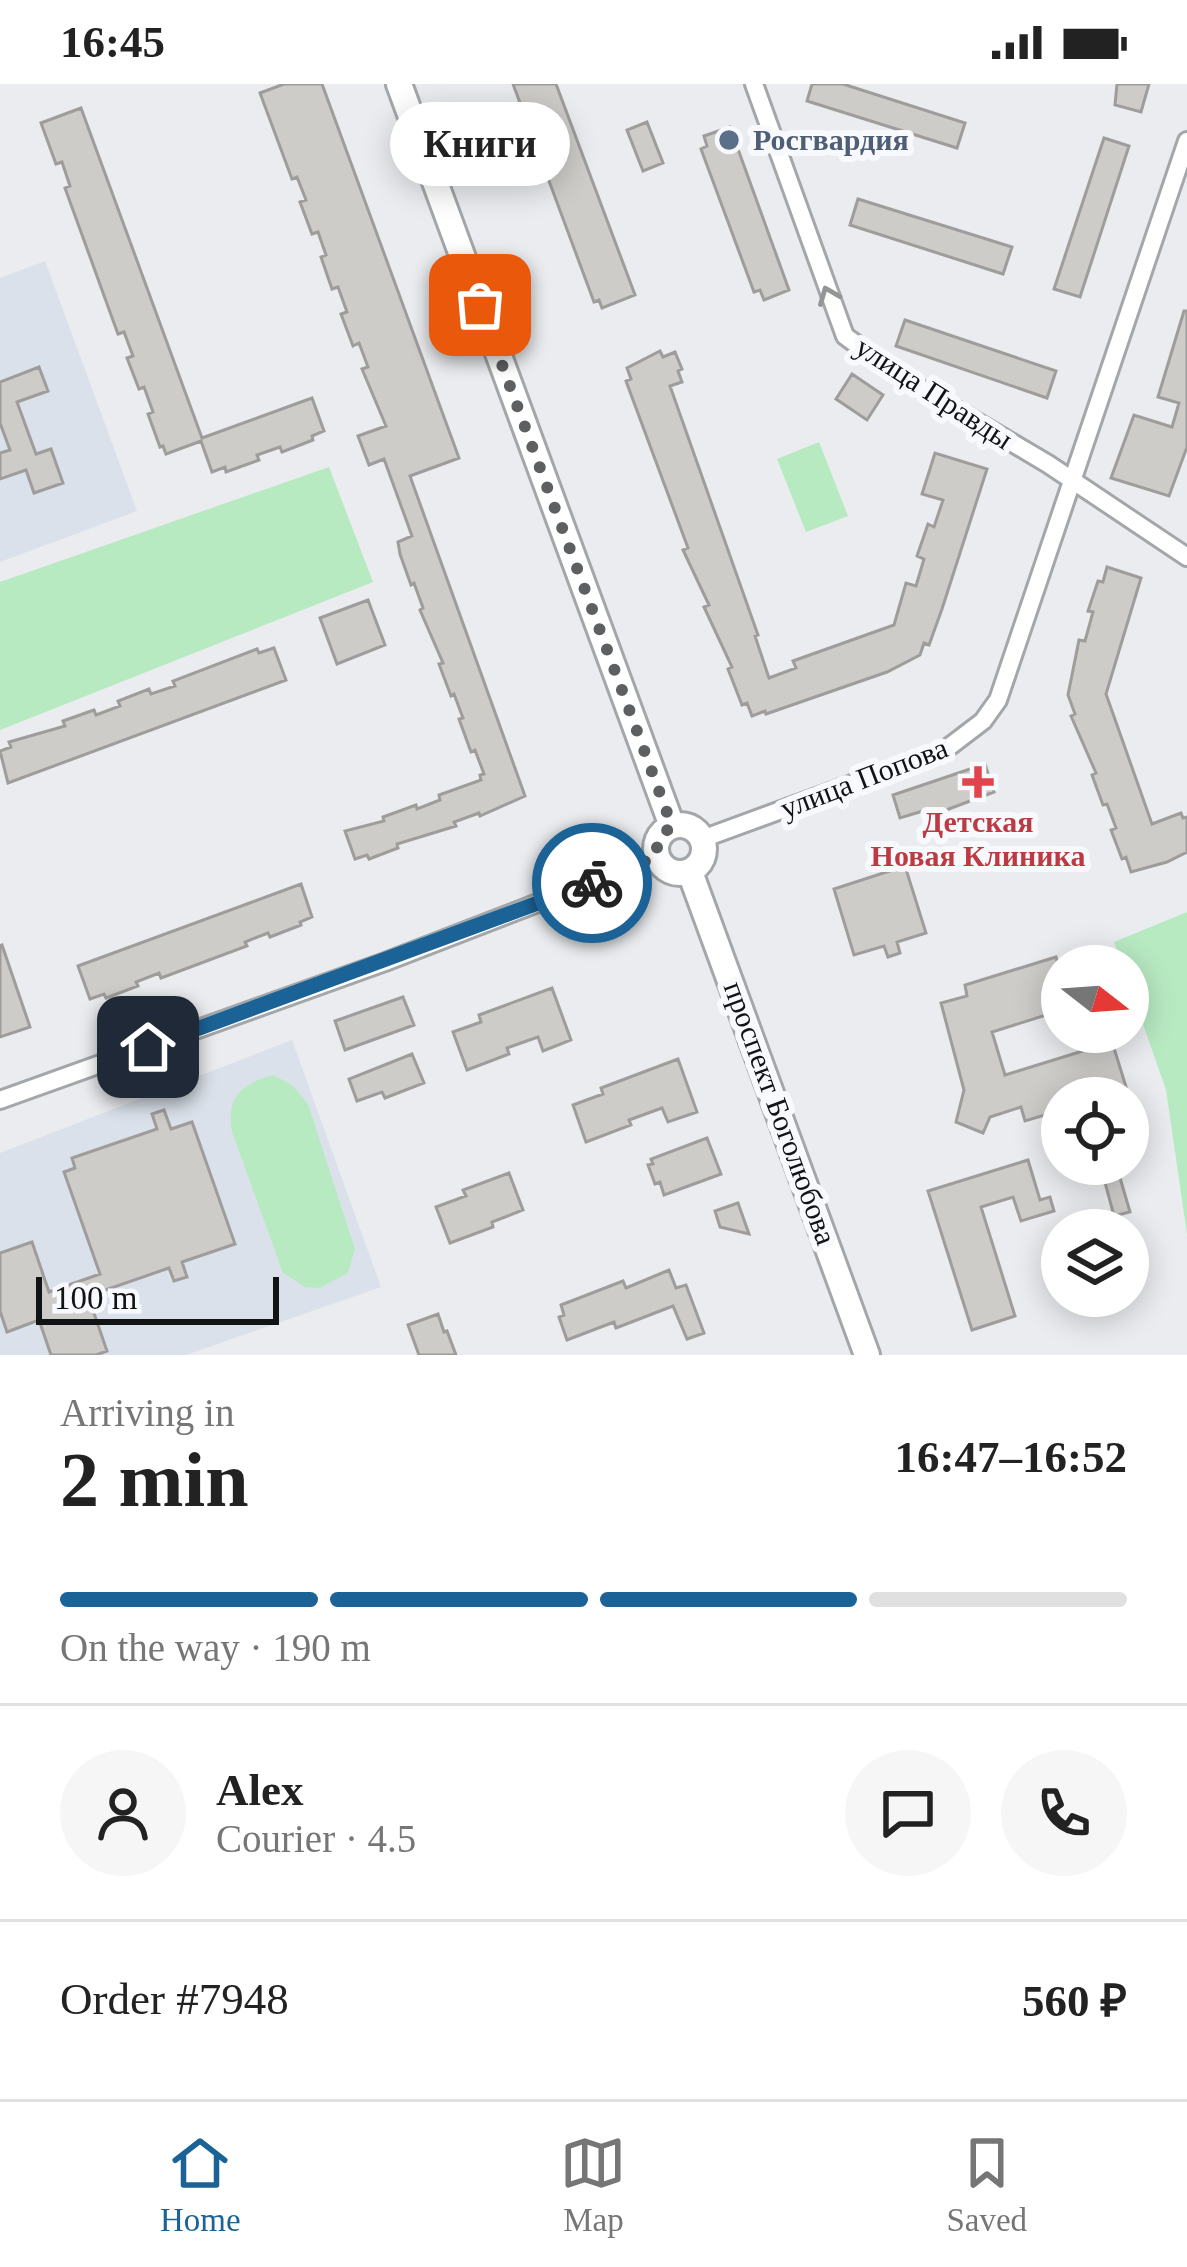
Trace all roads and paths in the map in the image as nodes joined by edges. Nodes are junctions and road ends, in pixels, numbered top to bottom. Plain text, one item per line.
1 (399, 84) edge
2 (754, 84) edge
3 (1187, 140) edge
4 (1072, 481) junction
5 (1187, 557) edge
6 (672, 826) junction
7 (702, 838) junction
8 (656, 857) junction
9 (690, 872) junction
10 (0, 1100) edge
11 (867, 1355) edge

1 - 6 main road
4 -> 2 street, улица Правды
3 - 4 street, улица Попова
4 - 5 street, улица Правды
4 - 7 street, улица Попова
6 - 7 main road
6 - 8 main road
7 - 9 main road
8 - 9 main road
8 - 10 street
9 - 11 main road, проспект Боголюбова

